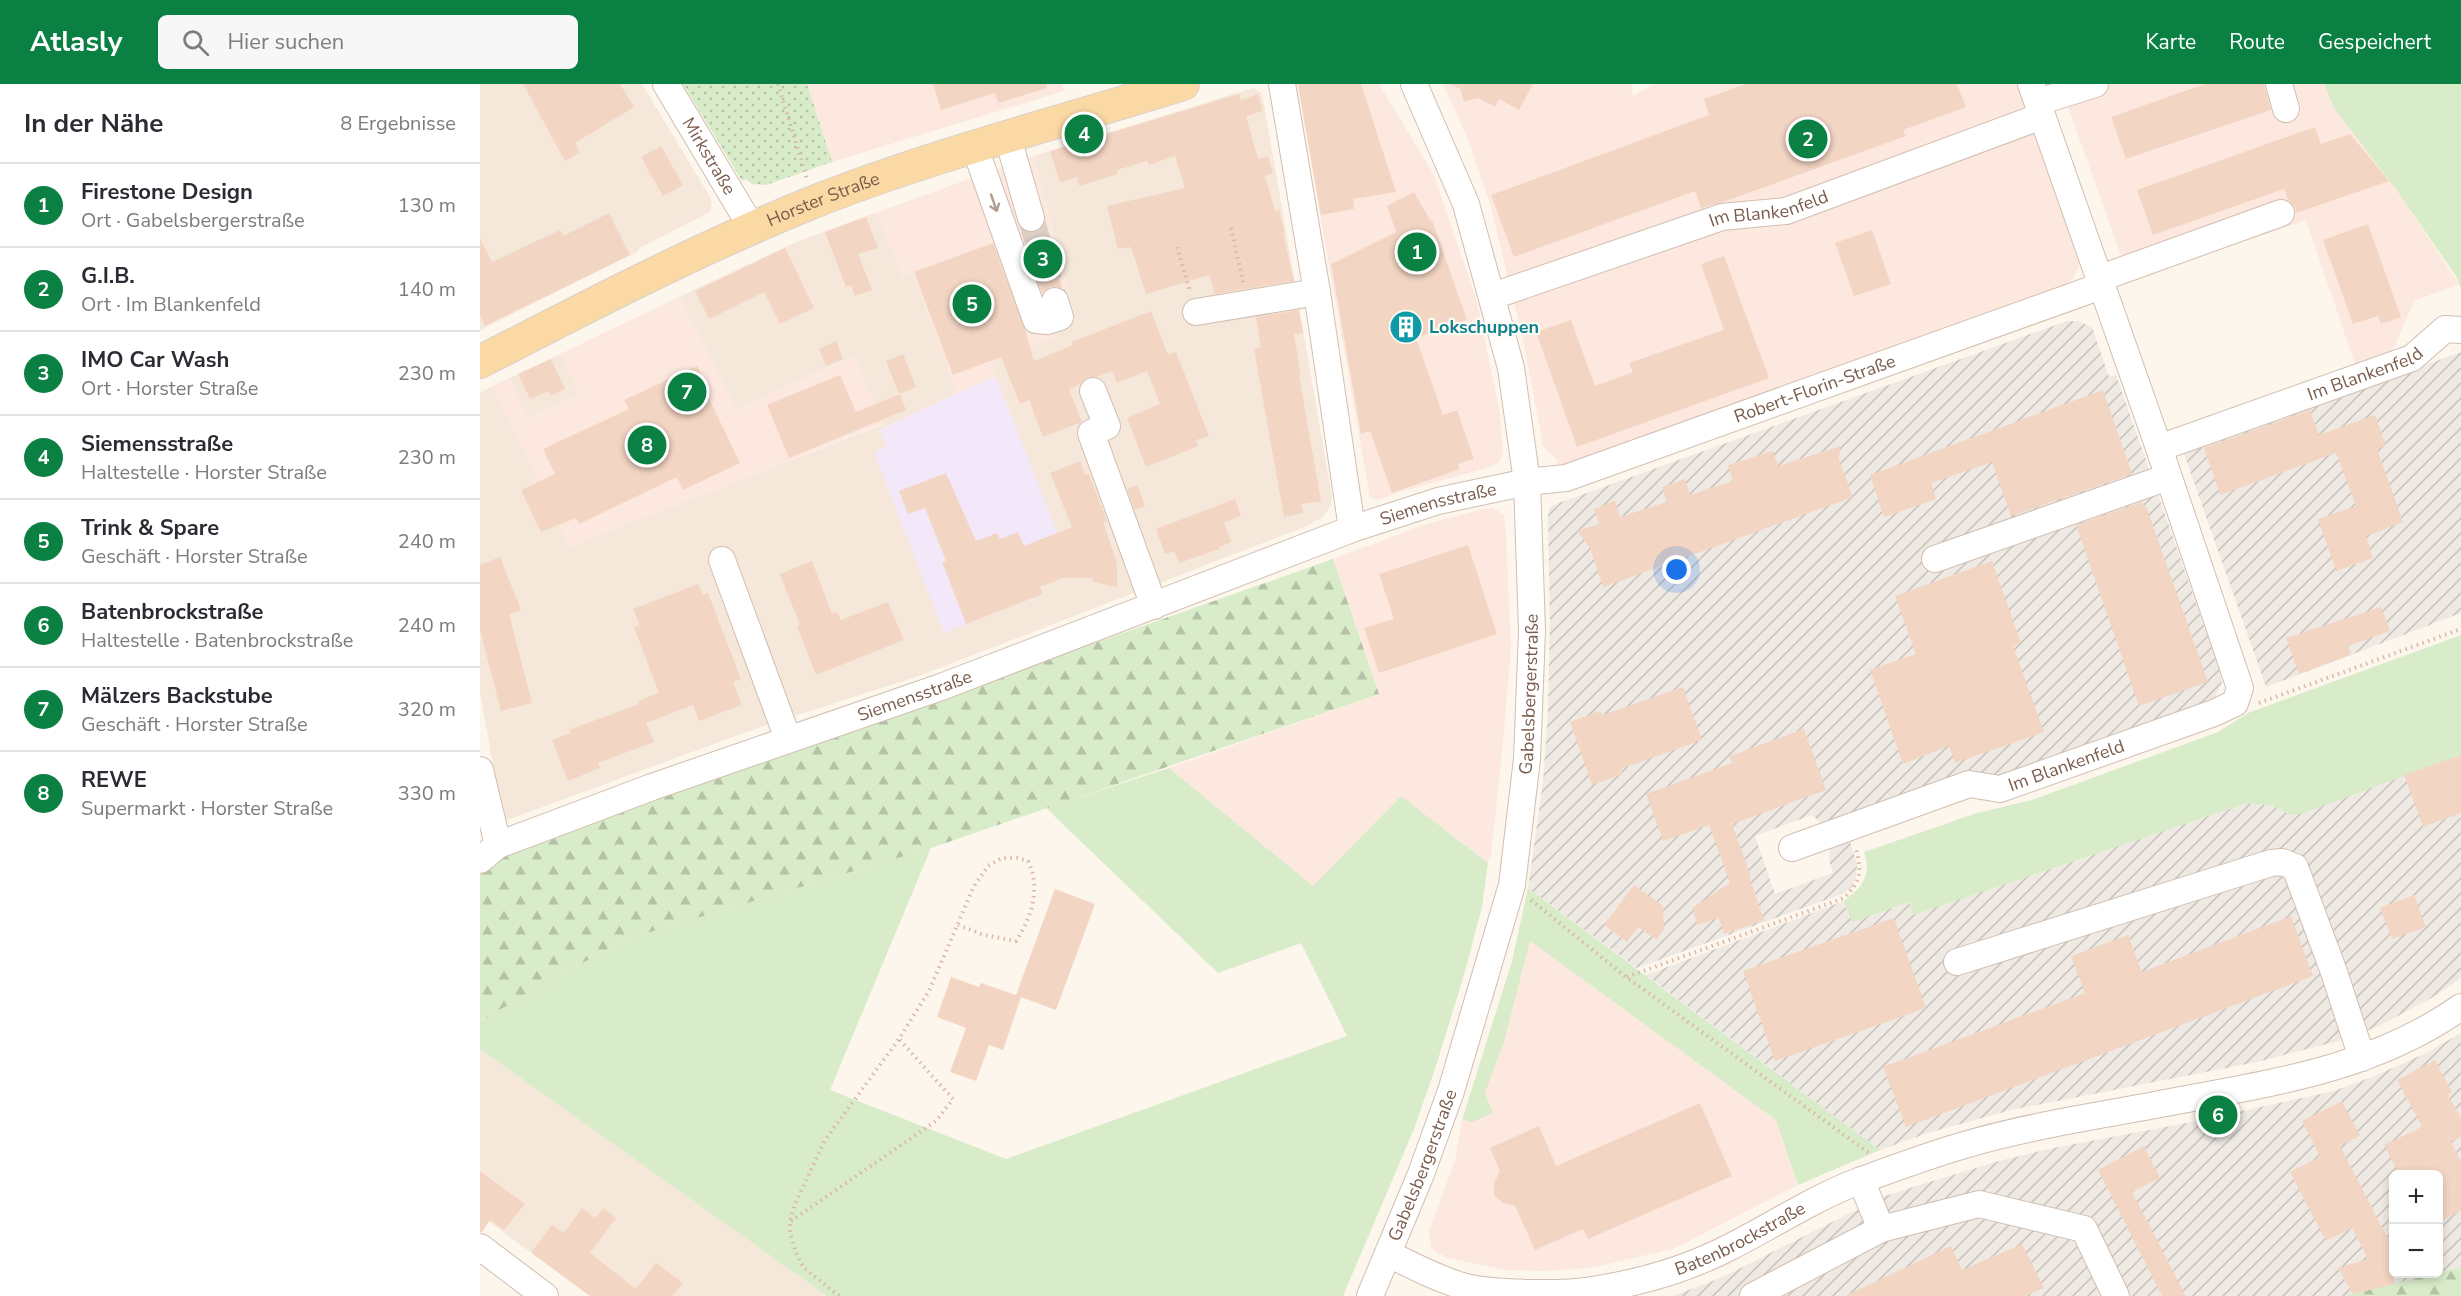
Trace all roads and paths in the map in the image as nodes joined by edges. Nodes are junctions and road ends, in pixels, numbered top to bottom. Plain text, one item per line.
1 (666, 84) edge
2 (778, 84) edge
3 (1183, 84) edge
4 (1282, 84) edge
5 (1414, 84) edge
6 (2279, 84) edge
7 (2090, 85) edge
8 (2037, 101) edge
9 (2286, 109) dead end
10 (1008, 138) junction
11 (975, 148) junction
12 (814, 202) junction
13 (2281, 213) dead end
14 (1031, 218) tunnel mouth
15 (752, 228) junction
16 (1232, 228) dead end
17 (1177, 247) dead end
18 (2100, 282) junction
19 (1317, 292) junction
20 (1493, 296) junction
21 (1055, 301) tunnel mouth
22 (1248, 303) junction
23 (1196, 312) joint
24 (2461, 330) edge
25 (480, 362) edge
26 (1093, 391) dead end
27 (2159, 448) junction
28 (2168, 477) junction
29 (1527, 482) junction
30 (1352, 529) junction
31 (1935, 559) dead end
32 (722, 560) dead end
33 (1154, 606) junction
34 (2461, 628) edge
35 (2235, 703) junction
36 (788, 739) junction
37 (480, 770) edge
38 (1851, 827) junction
39 (1792, 848) dead end
40 (489, 853) edge
41 (1512, 885) junction
42 (958, 925) junction
43 (1957, 962) dead end
44 (1626, 977) junction
45 (2461, 1007) edge
46 (899, 1039) junction
47 (2362, 1058) junction
48 (1892, 1170) junction
49 (1861, 1180) junction
50 (790, 1221) junction
51 (1881, 1229) junction
52 (480, 1248) edge
53 (1389, 1254) junction
54 (545, 1296) edge
55 (839, 1296) edge
56 (1370, 1296) edge
57 (1753, 1296) edge
58 (2116, 1296) edge

1 - 15 street, Mirkstraße
2 - 12 path
3 - 10 main road, Horster Straße
4 - 19 street
5 - 20 street, Gabelsbergerstraße
6 - 9 street
7 - 8 street, Im Blankenfeld
8 - 18 street
8 - 20 street, Im Blankenfeld
10 - 11 main road, Horster Straße
10 - 14 street
11 - 12 main road, Horster Straße
11 -> 21 street
12 - 15 main road, Horster Straße
13 - 18 street, Robert-Florin-Straße
15 - 25 main road, Horster Straße
16 - 22 path
17 - 23 path
18 - 27 street
18 - 29 street, Robert-Florin-Straße
19 - 22 street
19 - 30 street
20 - 29 street, Gabelsbergerstraße
22 - 23 street
24 - 27 street, Im Blankenfeld
26 - 33 street
27 - 28 street
28 - 31 street
28 - 35 street
29 - 30 street, Siemensstraße
29 - 41 street, Gabelsbergerstraße
30 - 33 street, Siemensstraße
32 - 36 street
33 - 36 street, Siemensstraße
34 - 35 path
35 - 38 street, Im Blankenfeld
36 - 40 street, Siemensstraße
37 - 40 street
38 - 39 street, Im Blankenfeld
38 - 44 path
41 - 44 path
41 - 53 street, Gabelsbergerstraße
42 - 42 path
42 - 46 path
43 - 47 street
44 - 48 path
45 - 47 street, Batenbrockstraße
46 - 50 path
46 - 50 path
47 - 48 street, Batenbrockstraße
48 - 49 street, Batenbrockstraße
49 - 51 street
49 - 53 street, Batenbrockstraße
50 - 55 path
51 - 57 street
51 - 58 street
52 - 54 street
53 - 56 street, Gabelsbergerstraße

